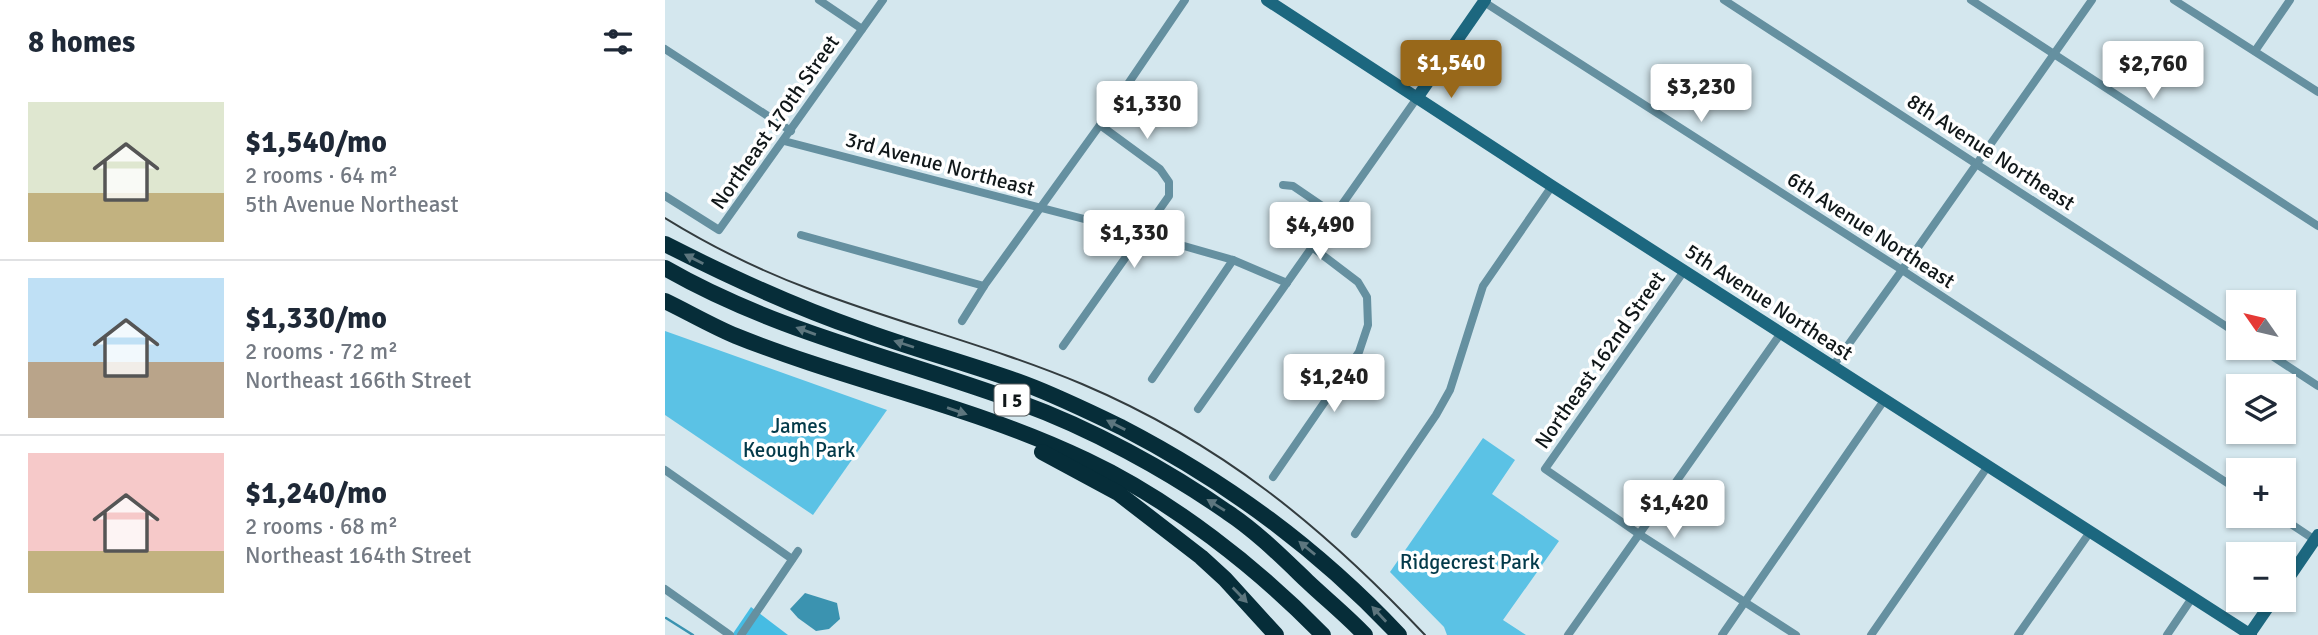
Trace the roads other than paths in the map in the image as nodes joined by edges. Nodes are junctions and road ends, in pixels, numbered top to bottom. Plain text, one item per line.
1 (819, 0) edge
2 (883, 0) edge
3 (1185, 0) edge
4 (1267, 0) edge
5 (1724, 0) edge
6 (1971, 0) edge
7 (2092, 0) edge
8 (2174, 0) edge
9 (2290, 0) edge
10 (1485, 1) edge
11 (862, 29) junction
12 (665, 49) edge
13 (2255, 51) junction
14 (2054, 53) junction
15 (2318, 92) edge
16 (1417, 98) junction
17 (1100, 125) junction
18 (791, 131) junction
19 (784, 141) junction
20 (1976, 164) junction
21 (1283, 185) dead end
22 (1552, 186) junction
23 (665, 196) edge
24 (1041, 209) junction
25 (1334, 214) junction
26 (2318, 226) edge
27 (1142, 234) junction
28 (801, 235) dead end
29 (665, 244) edge
30 (1312, 247) junction
31 (1233, 260) junction
32 (665, 268) edge
33 (1902, 270) junction
34 (1684, 271) junction
35 (1287, 283) junction
36 (984, 286) junction
37 (665, 300) edge
38 (961, 321) dead end
39 (2226, 326) edge
40 (1781, 333) junction
41 (1063, 345) dead end
42 (2278, 360) edge
43 (1833, 366) junction
44 (1152, 379) dead end
45 (2318, 386) edge
46 (1885, 399) junction
47 (1198, 409) dead end
48 (1019, 433) junction
49 (1988, 466) junction
50 (665, 470) edge
51 (1273, 477) dead end
52 (2226, 482) edge
53 (2296, 526) edge
54 (2090, 532) junction
55 (1355, 534) dead end
56 (1639, 534) junction
57 (2317, 539) edge
58 (798, 551) dead end
59 (792, 559) junction
60 (2296, 568) edge
61 (665, 589) edge
62 (2192, 598) junction
63 (1745, 602) junction
64 (2265, 612) edge
65 (1362, 632) edge
66 (730, 635) edge
67 (741, 635) edge
68 (1276, 635) edge
69 (1323, 635) edge
70 (1399, 635) edge
71 (1567, 635) edge
72 (1722, 635) edge
73 (1796, 635) edge
74 (1871, 635) edge
75 (2018, 635) edge
76 (2167, 635) edge
77 (2250, 635) edge

1 - 11 street
2 - 11 street, Northeast 170th Street
3 - 17 street
4 - 16 street, 5th Avenue Northeast
5 - 20 street, 8th Avenue Northeast
6 - 14 street
7 - 14 street
8 - 13 street
9 - 13 street
10 - 16 street
10 - 33 street, 6th Avenue Northeast
11 - 18 street, Northeast 170th Street
12 - 18 street
13 - 15 street
14 - 20 street
14 - 26 street
16 - 22 street, 5th Avenue Northeast
16 - 25 street
17 - 24 street
17 - 27 street
18 - 19 street, Northeast 170th Street
19 - 23 street, Northeast 170th Street
19 - 24 street, 3rd Avenue Northeast
20 - 33 street
20 - 39 street, 8th Avenue Northeast
21 - 25 street
22 - 34 street, 5th Avenue Northeast
22 - 55 street
24 - 27 street, 3rd Avenue Northeast
24 - 36 street
25 - 30 street
27 - 31 street, 3rd Avenue Northeast
27 - 41 street
28 - 36 street
70 -> 29 highway
30 - 35 street
30 - 51 street
31 - 35 street, 3rd Avenue Northeast
31 - 44 street
65 -> 32 highway, I 5
33 - 43 street
33 - 52 street, 6th Avenue Northeast
34 - 40 street, 5th Avenue Northeast
34 - 56 street, Northeast 162nd Street
35 - 47 street
36 - 38 street
37 -> 48 highway, I 5
40 - 43 street, 5th Avenue Northeast
40 - 56 street
42 - 45 street
43 - 46 street, 5th Avenue Northeast
46 - 49 street, 5th Avenue Northeast
46 - 63 street
48 -> 68 highway
48 - 69 highway, I 5
49 - 54 street, 5th Avenue Northeast
49 - 74 street
50 - 59 street
53 - 57 street
54 - 62 street, 5th Avenue Northeast
54 - 75 street
56 - 63 street
56 - 71 street
57 - 60 street
58 - 59 street
59 - 67 street
61 - 66 street
62 - 76 street
62 - 77 street, 5th Avenue Northeast
63 - 72 street
63 - 73 street
64 - 77 street

